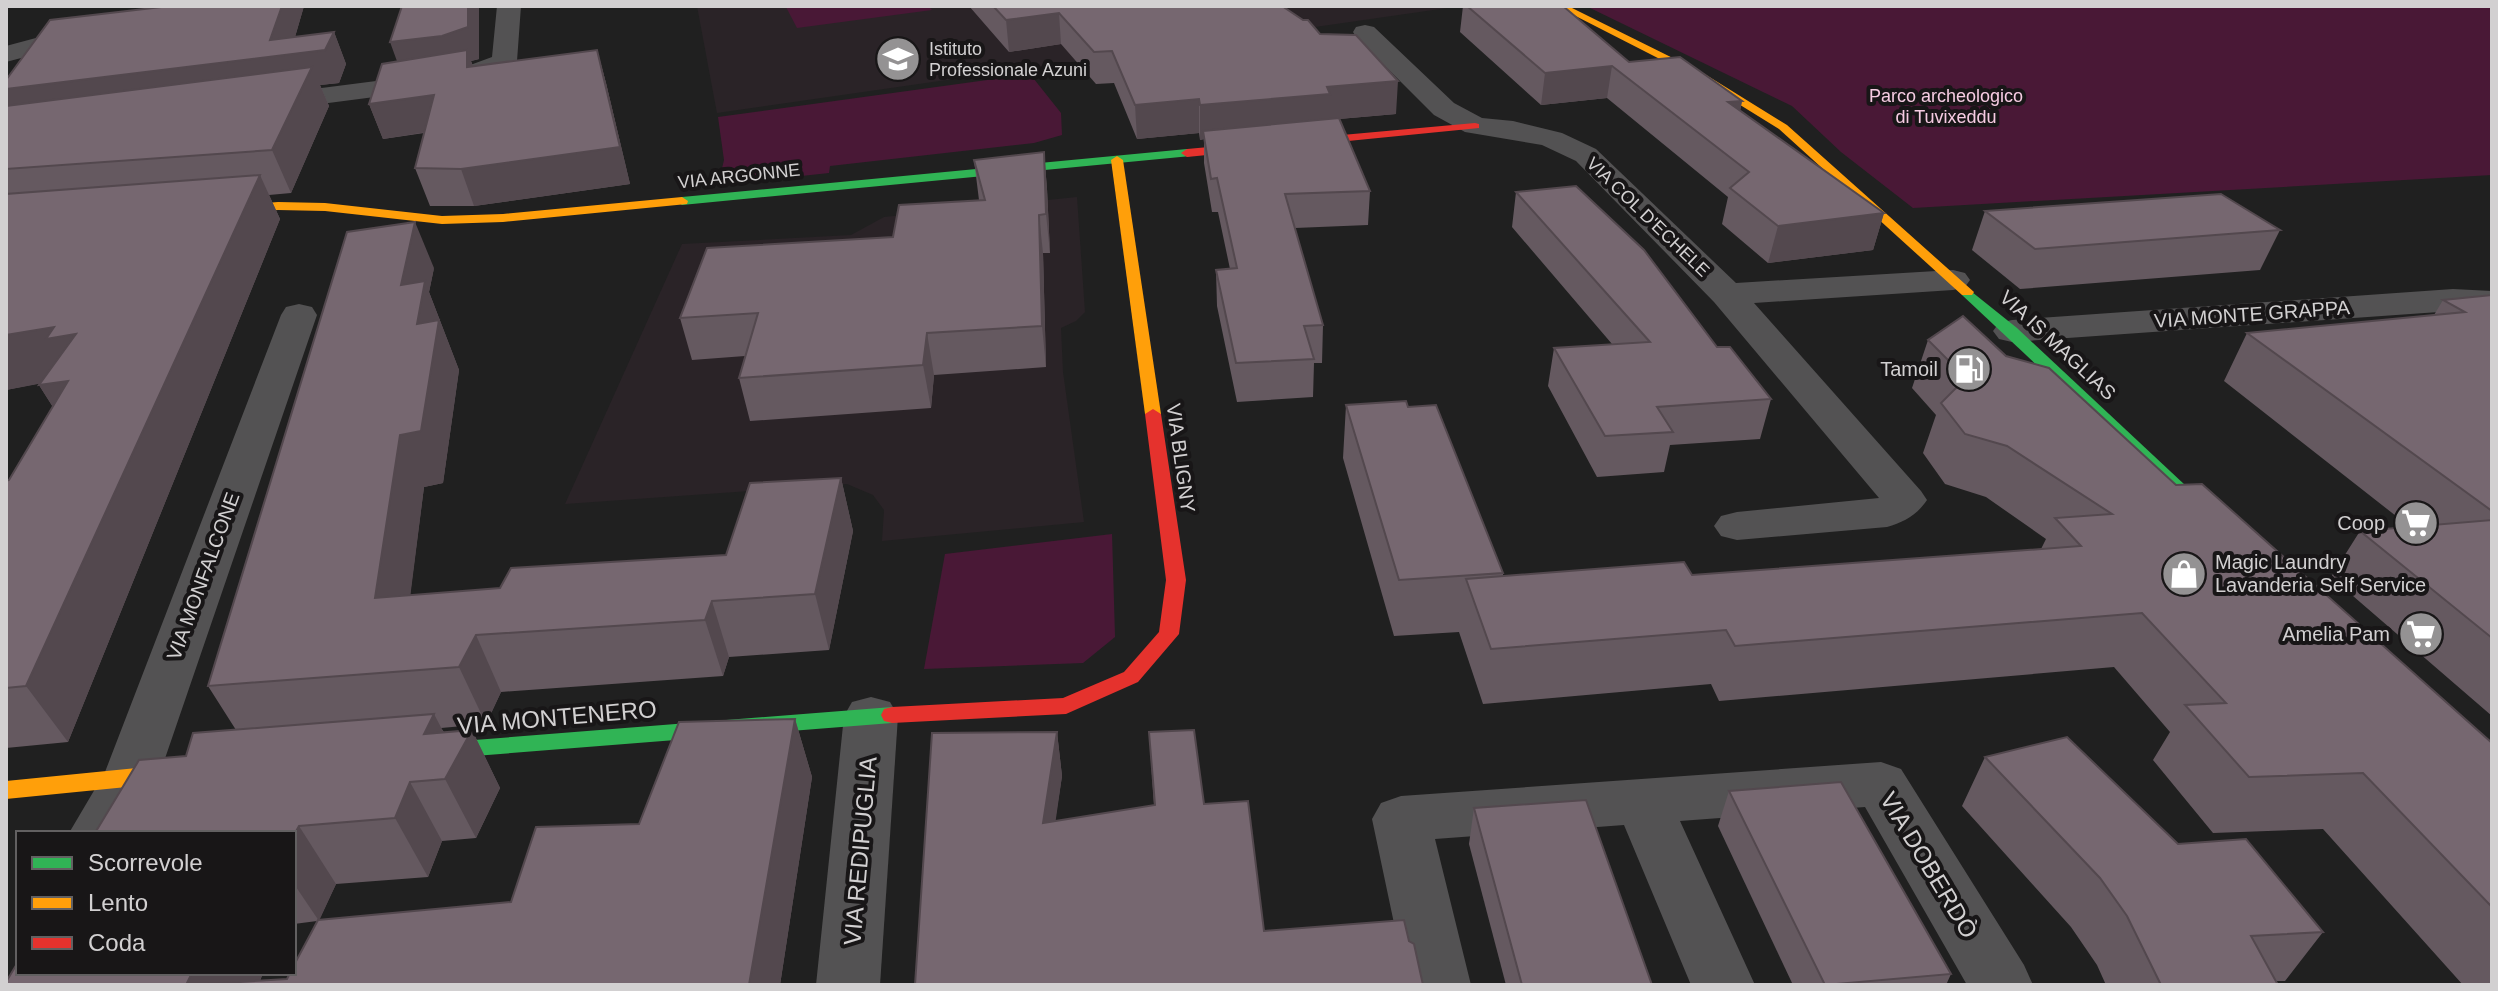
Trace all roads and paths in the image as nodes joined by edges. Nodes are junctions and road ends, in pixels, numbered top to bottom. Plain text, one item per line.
1 (176, 6) edge
2 (509, 6) edge
3 (1561, 6) edge
4 (1365, 32) dead end
5 (6, 54) edge
6 (240, 107) edge
7 (1475, 126) junction
8 (1117, 160) junction
9 (202, 212) edge
10 (1953, 280) junction
11 (1727, 294) junction
12 (2492, 302) edge
13 (299, 315) dead end
14 (2012, 331) junction
15 (2188, 498) edge
16 (1737, 526) dead end
17 (1066, 706) joint
18 (871, 716) junction
19 (410, 754) edge
20 (203, 770) edge
21 (131, 776) junction
22 (6, 790) edge
23 (1642, 801) junction
24 (99, 831) edge
25 (848, 985) edge
26 (1439, 985) edge
27 (1723, 985) edge
28 (2001, 985) edge

1 - 5 street
2 - 6 street
3 - 10 street, VIA IS MAGLIAS
4 - 7 street, VIA COL D'ECHELE
7 - 8 street, VIA ARGONNE
7 - 11 street, VIA COL D'ECHELE
8 - 9 street, VIA ARGONNE
8 - 17 street, VIA BLIGNY
10 - 11 street, VIA COL D'ECHELE
10 - 14 street, VIA IS MAGLIAS
11 - 16 street, VIA COL D'ECHELE
12 - 14 street, VIA MONTE GRAPPA
13 - 21 street, VIA MONFALCONE
14 - 15 street, VIA IS MAGLIAS
17 - 18 street, VIA MONTENERO
18 - 19 street, VIA MONTENERO
18 - 25 street, VIA REDIPUGLIA
20 - 21 street
21 - 22 street
21 - 24 street, VIA MONFALCONE
23 - 26 street, VIA DOBERDÒ
23 - 27 street
23 - 28 street, VIA DOBERDÒ

